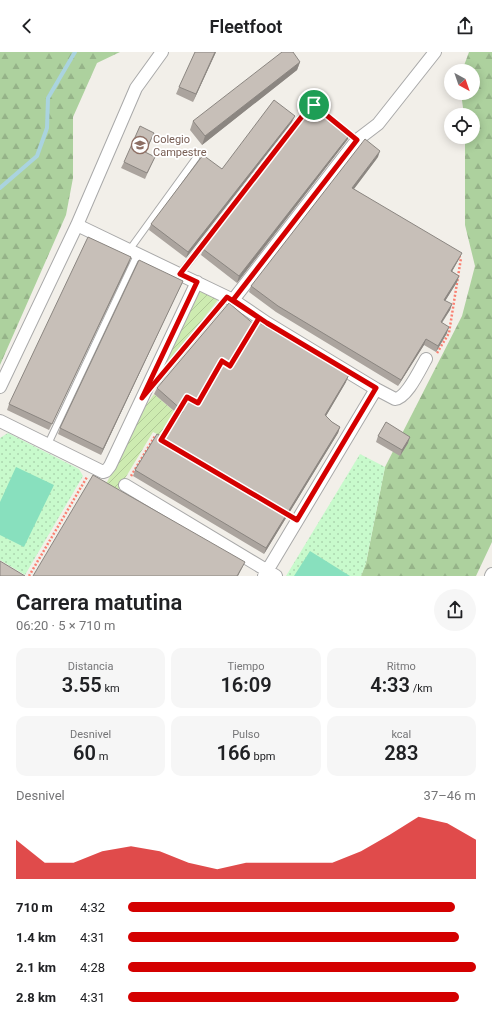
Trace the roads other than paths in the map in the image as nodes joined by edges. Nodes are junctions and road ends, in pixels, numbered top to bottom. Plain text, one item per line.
1 (162, 52) edge
2 (435, 52) edge
3 (326, 115) edge
4 (196, 158) dead end
5 (77, 225) junction
6 (134, 251) junction
7 (180, 274) junction
8 (197, 282) junction
9 (230, 298) junction
10 (431, 357) road end
11 (0, 387) edge
12 (376, 388) junction
13 (142, 398) junction
14 (0, 421) edge
15 (48, 444) junction
16 (126, 485) road end
17 (269, 574) edge

1 - 5 street
2 - 9 street
3 - 7 lane
4 - 6 lane
5 - 6 street
5 - 11 street
6 - 7 street
6 - 15 lane
7 - 8 street
8 - 9 street
8 - 13 street
9 - 12 street
9 - 13 lane
10 - 12 street
12 - 17 street
13 - 15 street
14 - 15 street
16 - 17 street

